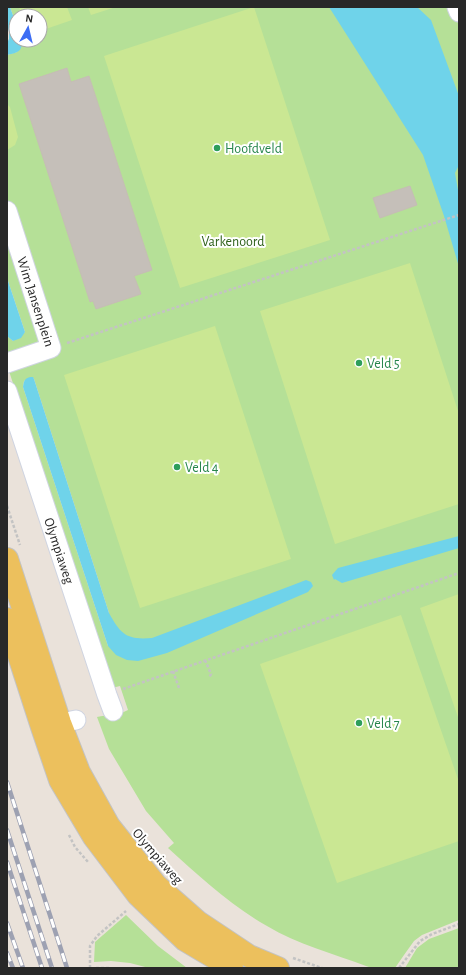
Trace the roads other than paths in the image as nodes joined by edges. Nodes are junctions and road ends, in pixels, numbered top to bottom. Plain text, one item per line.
1 (457, 7) edge
2 (459, 12) edge
3 (7, 211) edge
4 (7, 363) edge
5 (7, 391) edge
6 (7, 559) edge
7 (7, 619) edge
8 (110, 703) road end
9 (59, 723) junction
10 (285, 963) edge
11 (232, 968) edge

1 - 2 street
3 - 4 street, Wim Jansenplein
5 - 8 street, Olympiaweg
6 - 9 main road, Olympiaweg
7 - 9 main road, Olympiaweg
9 - 10 main road, Olympiaweg
9 - 11 main road, Olympiaweg

